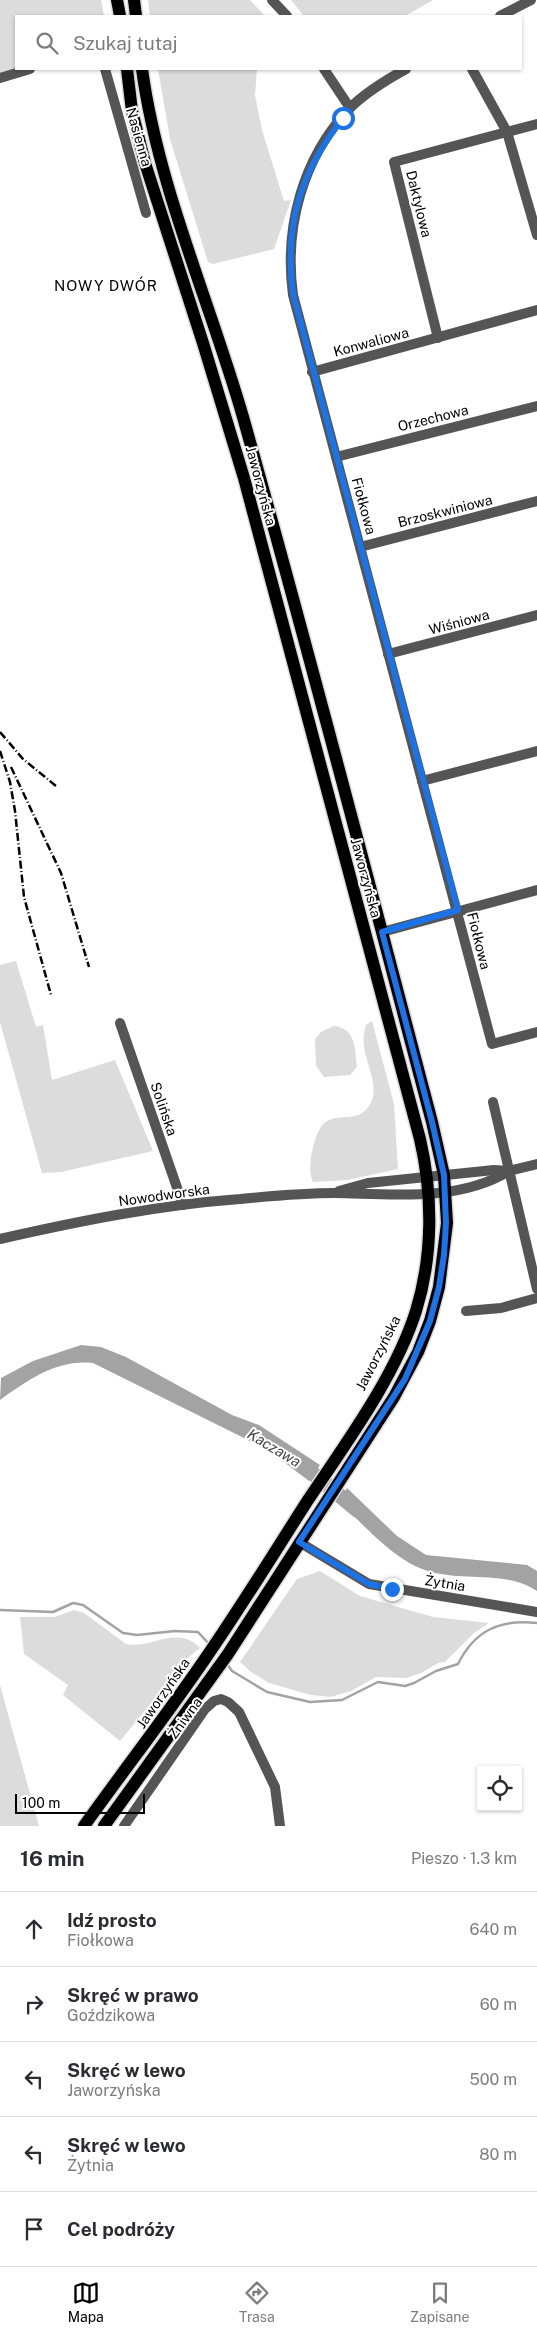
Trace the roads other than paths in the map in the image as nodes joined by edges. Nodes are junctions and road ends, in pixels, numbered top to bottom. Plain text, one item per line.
1 (117, 0) edge
2 (134, 0) edge
3 (272, 0) edge
4 (531, 0) edge
5 (120, 15) edge
6 (136, 15) edge
7 (286, 15) edge
8 (502, 15) edge
9 (27, 70) edge
10 (105, 70) edge
11 (127, 70) edge
12 (142, 70) edge
13 (325, 70) edge
14 (404, 70) edge
15 (473, 70) edge
16 (0, 78) edge
17 (350, 108) junction
18 (537, 124) edge
19 (507, 132) junction
20 (146, 213) dead end
21 (537, 235) edge
22 (537, 310) edge
23 (438, 338) junction
24 (312, 372) junction
25 (537, 406) edge
26 (336, 457) junction
27 (537, 501) edge
28 (360, 547) junction
29 (537, 616) edge
30 (388, 654) junction
31 (537, 750) edge
32 (422, 782) junction
33 (537, 890) edge
34 (458, 910) junction
35 (382, 932) junction
36 (120, 1023) dead end
37 (537, 1032) edge
38 (493, 1102) dead end
39 (537, 1164) edge
40 (509, 1171) junction
41 (444, 1175) junction
42 (427, 1176) junction
43 (446, 1191) junction
44 (428, 1192) junction
45 (334, 1193) junction
46 (183, 1205) junction
47 (0, 1239) edge
48 (537, 1289) edge
49 (537, 1298) edge
50 (466, 1311) dead end
51 (299, 1542) junction
52 (537, 1612) edge
53 (84, 1826) edge
54 (104, 1826) edge
55 (124, 1826) edge
56 (280, 1826) edge

1 - 5 main road
2 - 6 main road
3 - 7 street
4 - 8 street
9 - 16 street
10 - 20 street, Nasienna
11 - 42 main road, Jaworzyńska
12 - 35 main road, Jaworzyńska
13 - 17 street
14 - 17 street, Fiołkowa
15 - 19 street
17 - 24 street, Fiołkowa
18 - 19 street
19 - 21 street
19 - 23 street, Daktylowa
22 - 23 street, Konwaliowa
23 - 24 street, Konwaliowa
24 - 26 street, Fiołkowa
25 - 26 street, Orzechowa
26 - 28 street, Fiołkowa
27 - 28 street, Brzoskwiniowa
28 - 30 street, Fiołkowa
29 - 30 street, Wiśniowa
30 - 32 street, Fiołkowa
31 - 32 street
32 - 34 street, Fiołkowa
33 - 34 street
34 - 35 street
34 - 37 street, Fiołkowa
35 - 41 main road, Jaworzyńska
36 - 46 street, Solińska
38 - 40 street
39 - 40 street, Nowodworska
40 - 41 street, Nowodworska
40 - 43 street, Nowodworska
40 - 48 street
41 - 42 street, Nowodworska
41 - 43 main road, Jaworzyńska
42 - 44 main road, Jaworzyńska
42 - 45 street, Nowodworska
43 - 44 street, Nowodworska
43 - 51 main road, Jaworzyńska
44 - 45 street, Nowodworska
44 - 53 main road, Jaworzyńska
45 - 46 street, Nowodworska
46 - 47 street, Nowodworska
49 - 50 street
51 - 52 street, Żytnia
51 - 54 main road, Jaworzyńska
55 - 56 street, Żniwna

